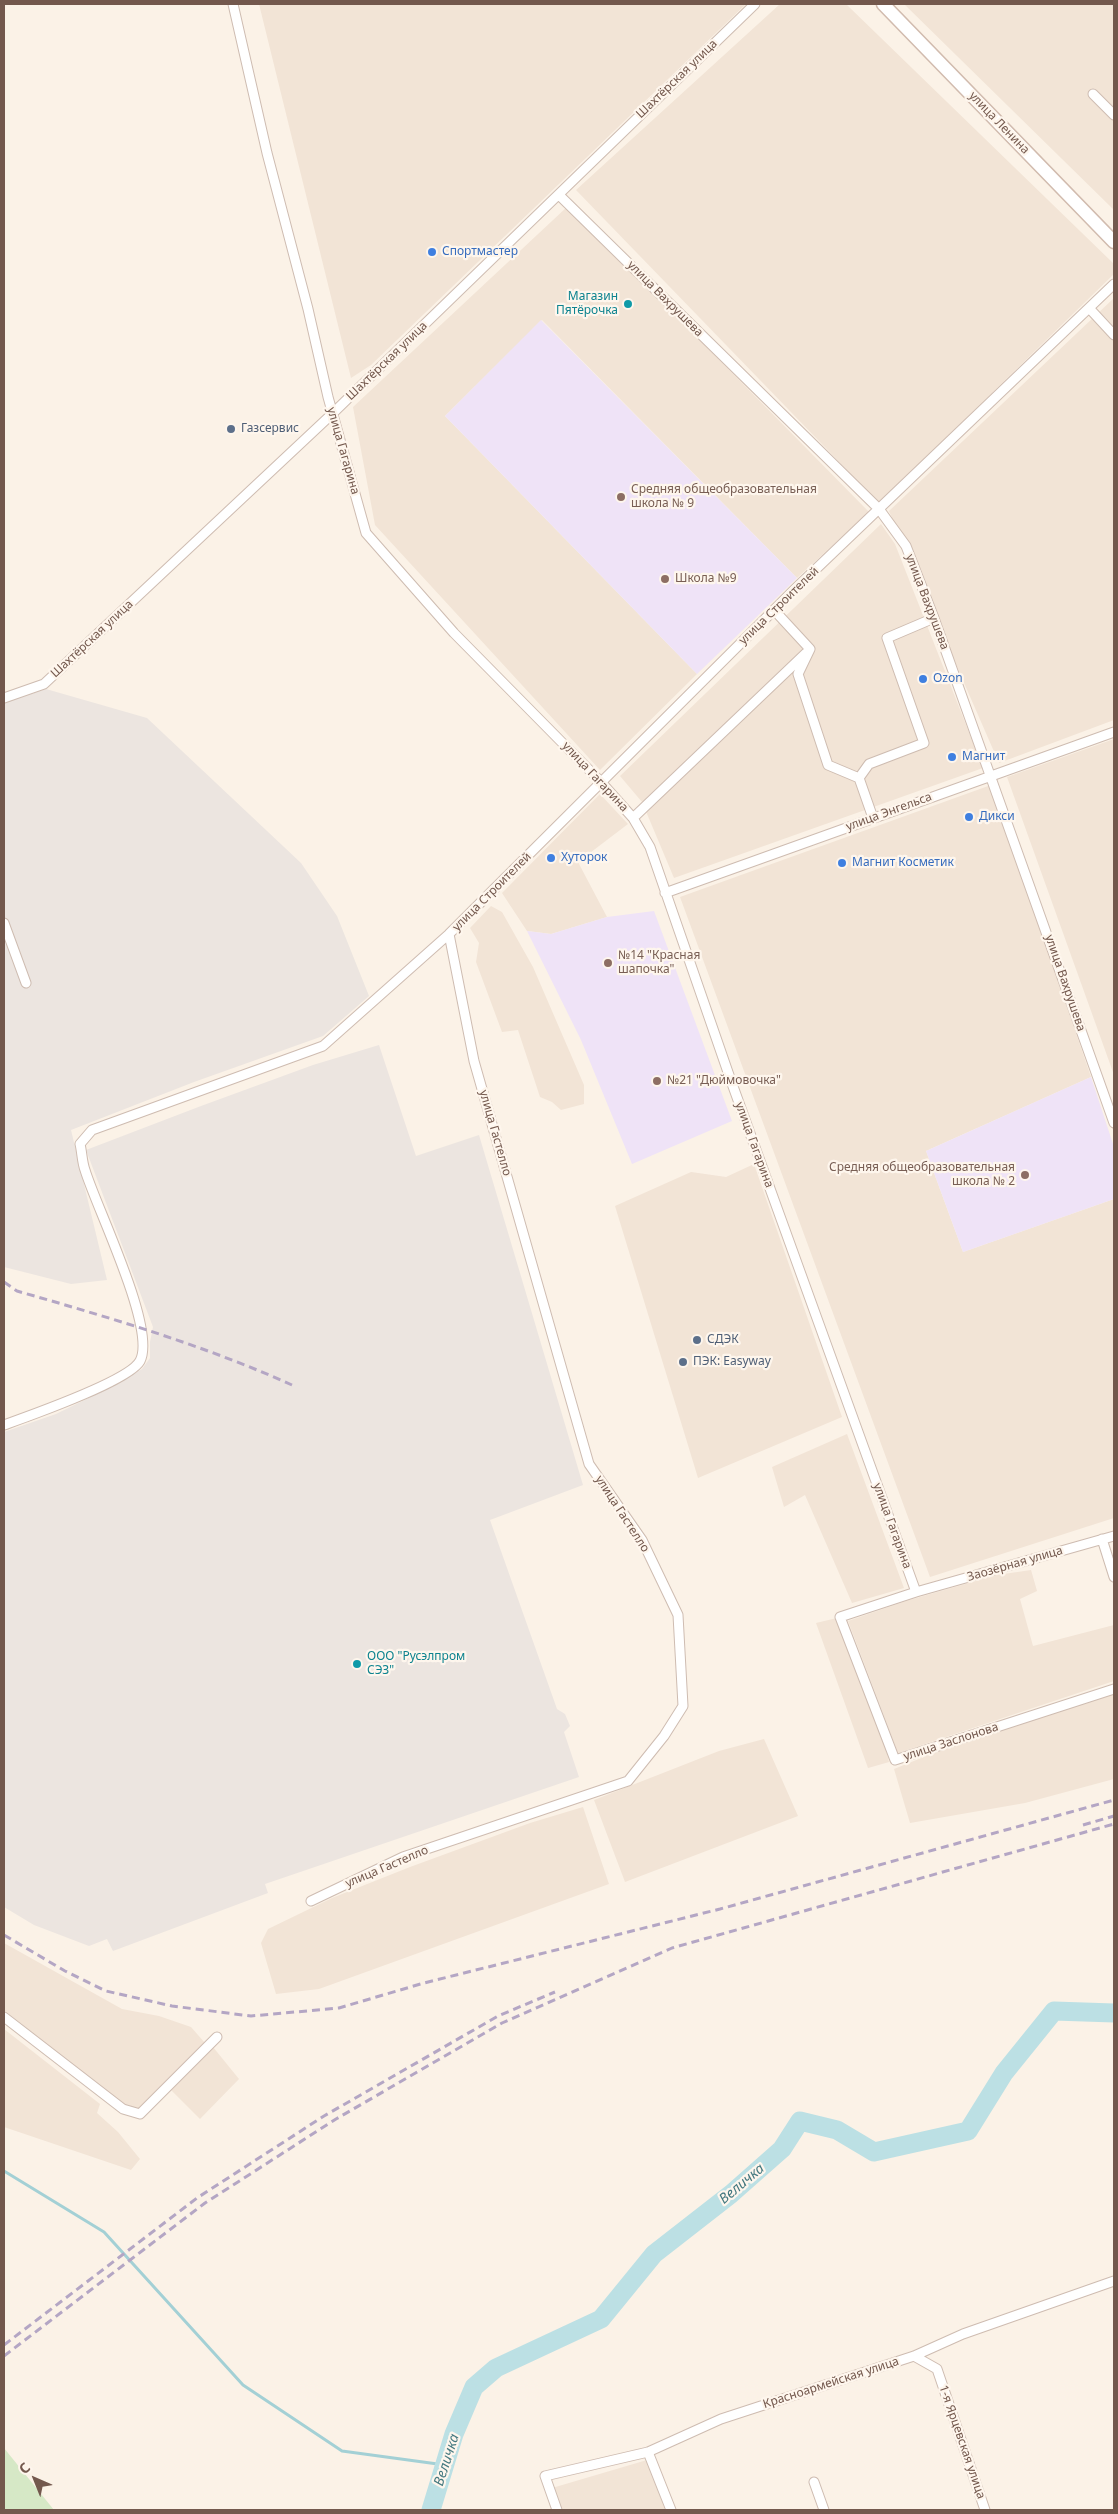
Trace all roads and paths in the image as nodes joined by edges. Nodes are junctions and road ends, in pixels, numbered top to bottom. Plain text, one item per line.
1 (233, 4) edge
2 (755, 4) edge
3 (883, 4) edge
4 (1093, 94) dead end
5 (1114, 115) edge
6 (559, 195) junction
7 (1114, 242) edge
8 (1114, 284) edge
9 (1089, 308) junction
10 (1114, 335) edge
11 (332, 414) junction
12 (879, 509) junction
13 (774, 610) junction
14 (934, 618) junction
15 (810, 649) junction
16 (4, 698) edge
17 (1114, 732) edge
18 (992, 775) junction
19 (859, 778) junction
20 (601, 782) junction
21 (633, 818) junction
22 (873, 818) junction
23 (665, 894) junction
24 (4, 923) edge
25 (449, 934) junction
26 (26, 983) dead end
27 (1114, 1123) edge
28 (4, 1425) edge
29 (1114, 1536) edge
30 (1102, 1539) junction
31 (1114, 1577) edge
32 (916, 1592) junction
33 (1114, 1689) edge
34 (311, 1900) dead end
35 (4, 2017) edge
36 (217, 2037) dead end
37 (1114, 2281) edge
38 (914, 2356) junction
39 (648, 2452) junction
40 (814, 2482) dead end
41 (557, 2510) edge
42 (671, 2510) edge
43 (824, 2510) edge
44 (985, 2510) edge

1 - 11 street, улица Гагарина
2 - 6 street, Шахтёрская улица
3 - 7 main road, улица Ленина
4 - 5 street
6 - 11 street, Шахтёрская улица
6 - 12 street, улица Вахрушева
8 - 9 street, улица Строителей
9 - 10 street
9 - 12 street, улица Строителей
11 - 16 street, Шахтёрская улица
11 - 20 street, улица Гагарина
12 - 13 street, улица Строителей
12 - 14 street, улица Вахрушева
13 - 15 street
13 - 20 street, улица Строителей
14 - 18 street, улица Вахрушева
14 - 19 street
15 - 19 street
15 - 21 street
17 - 18 street, улица Энгельса
18 - 22 street, улица Энгельса
18 - 27 street, улица Вахрушева
19 - 22 street
20 - 21 street, улица Гагарина
20 - 25 street, улица Строителей
21 - 23 street, улица Гагарина
22 - 23 street, улица Энгельса
23 - 32 street, улица Гагарина
24 - 26 street
25 - 28 street, улица Строителей
25 - 34 street, улица Гастелло
29 - 30 street, Заозёрная улица
30 - 31 street
30 - 32 street, Заозёрная улица
32 - 33 street, улица Заслонова
35 - 36 street
37 - 38 street, Красноармейская улица
38 - 39 street, Красноармейская улица
38 - 44 street, 1-я Ярцевская улица
39 - 41 street, Красноармейская улица
39 - 42 street
40 - 43 street

